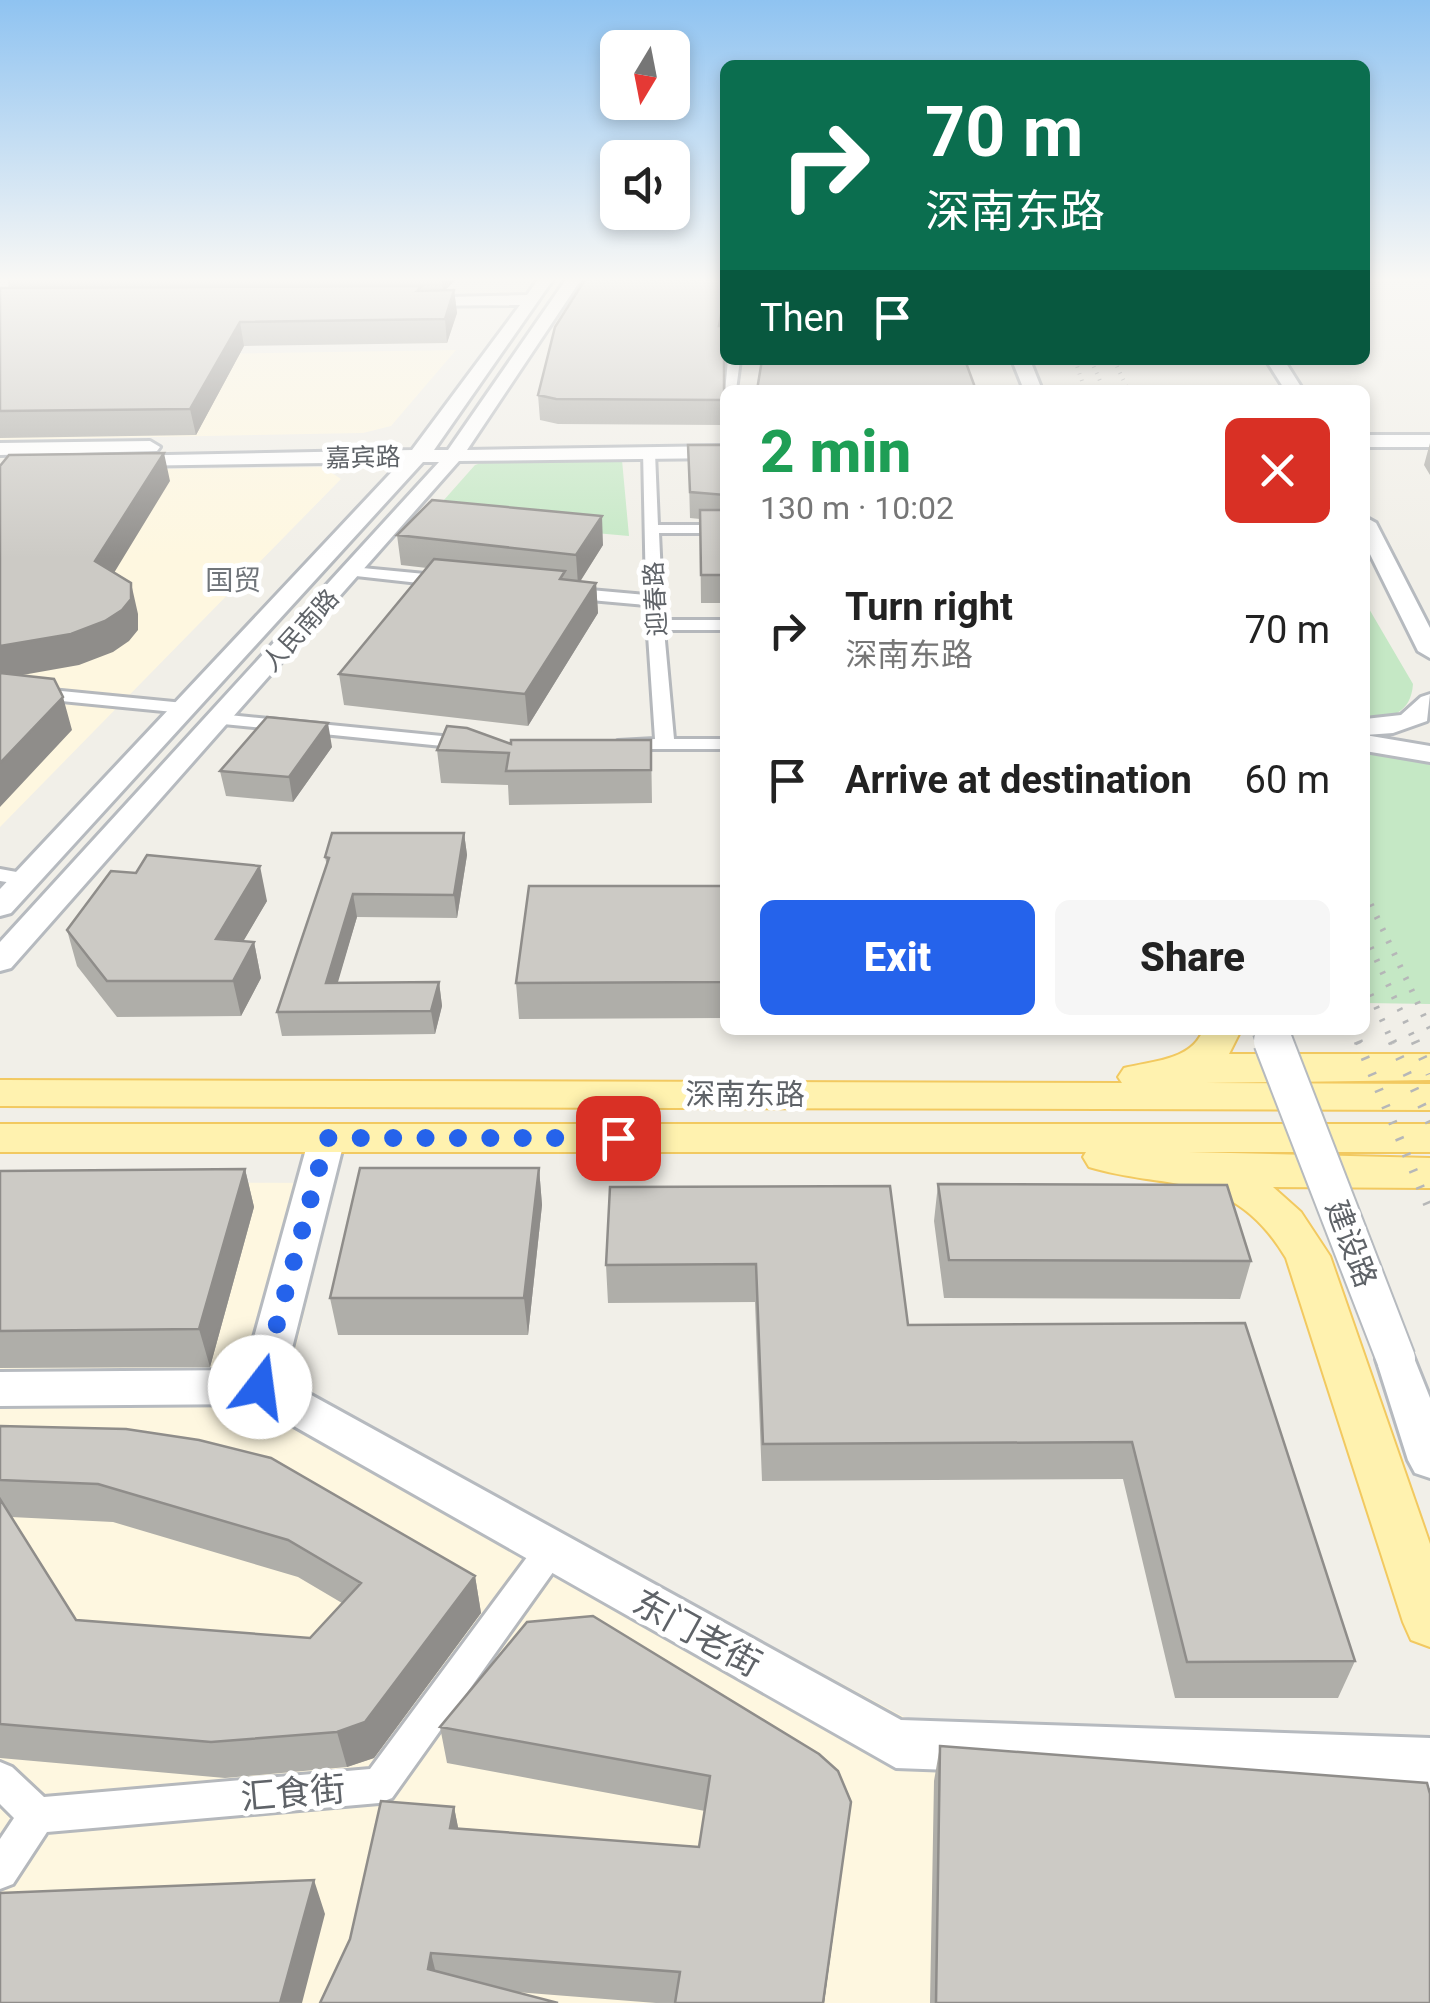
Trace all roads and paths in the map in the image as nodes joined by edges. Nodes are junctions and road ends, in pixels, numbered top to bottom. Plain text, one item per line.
1 (481, 371) edge
2 (515, 371) edge
3 (720, 440) edge
4 (1370, 444) edge
5 (1430, 444) edge
6 (0, 449) edge
7 (460, 449) junction
8 (424, 450) junction
9 (720, 452) edge
10 (648, 453) junction
11 (12, 463) edge
12 (651, 529) junction
13 (720, 529) edge
14 (1370, 533) edge
15 (352, 572) junction
16 (458, 582) edge
17 (556, 592) edge
18 (654, 601) junction
19 (655, 625) junction
20 (720, 625) edge
21 (1430, 651) edge
22 (0, 690) edge
23 (1430, 702) edge
24 (184, 708) junction
25 (219, 719) junction
26 (1370, 726) edge
27 (1370, 743) edge
28 (666, 744) junction
29 (720, 744) edge
30 (608, 745) edge
31 (494, 746) edge
32 (1430, 754) edge
33 (13, 877) edge
34 (0, 907) edge
35 (0, 962) edge
36 (1221, 1035) edge
37 (1271, 1035) edge
38 (1430, 1067) edge
39 (1155, 1075) junction
40 (0, 1093) edge
41 (1009, 1096) junction
42 (1430, 1097) edge
43 (0, 1138) edge
44 (327, 1138) junction
45 (1430, 1138) edge
46 (992, 1139) junction
47 (1198, 1171) junction
48 (1430, 1173) edge
49 (260, 1387) junction
50 (0, 1390) edge
51 (1430, 1460) edge
52 (550, 1551) junction
53 (1430, 1622) edge
54 (1430, 1763) edge
55 (0, 1779) edge
56 (37, 1815) junction
57 (0, 1871) edge

1 - 8 main road, 人民南路
2 - 7 main road, 人民南路
3 - 7 main road, 嘉宾路
4 - 5 main road
6 - 8 main road, 嘉宾路
7 - 8 main road, 嘉宾路
7 - 10 main road, 嘉宾路
7 - 15 main road, 人民南路
8 - 11 main road, 嘉宾路
8 - 24 main road, 人民南路
9 - 10 main road, 嘉宾路
10 - 12 street, 迎春路
12 - 13 street
12 - 18 street, 迎春路
14 - 21 main road
15 - 16 street
15 - 25 main road, 人民南路
17 - 18 street
18 - 19 street, 迎春路
19 - 20 street
19 - 28 street, 迎春路
22 - 24 street
23 - 26 main road
24 - 33 main road, 人民南路
25 - 31 street
25 - 35 main road, 人民南路
27 - 32 main road
28 - 29 street
28 - 30 street
33 - 34 main road, 人民南路
36 - 39 main road
37 - 51 main road, 建设路, bridge
38 - 39 main road
39 - 41 main road
40 - 41 main road, 深南东路
41 - 42 main road, 深南东路
43 - 44 main road, 深南东路
44 - 46 main road, 深南东路
44 - 49 main road
45 - 46 main road, 深南东路
46 - 47 main road
47 - 48 main road
47 - 53 main road
49 - 50 main road
49 - 52 main road, 东门老街
52 - 54 main road, 东门老街
52 - 56 street, 汇食街
55 - 56 street
56 - 57 street

